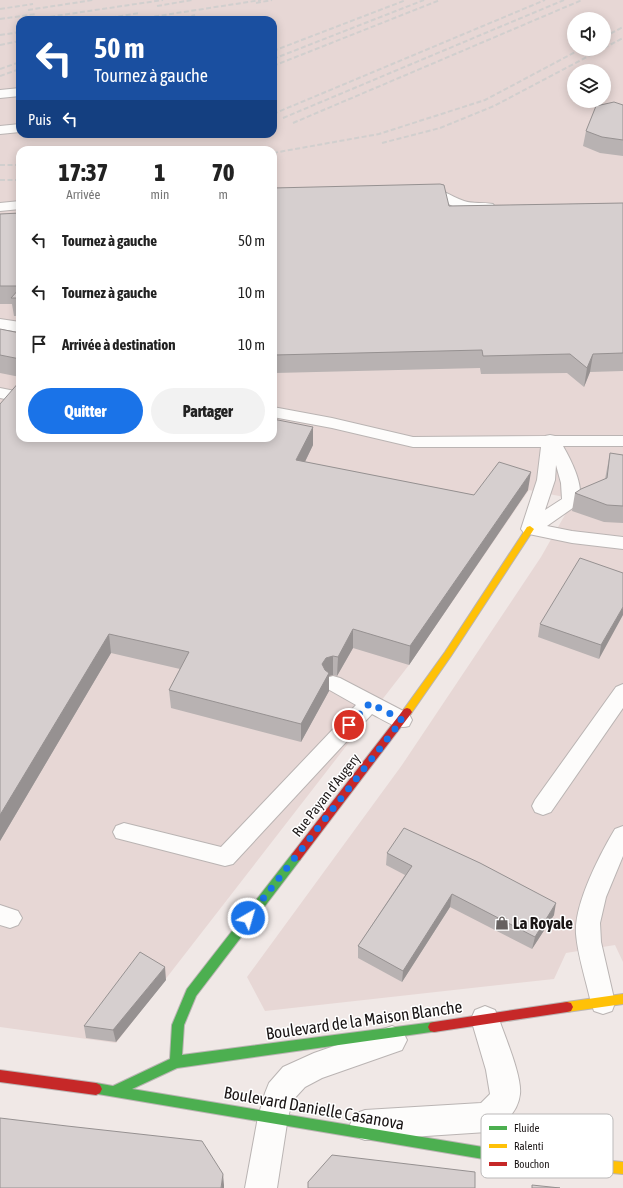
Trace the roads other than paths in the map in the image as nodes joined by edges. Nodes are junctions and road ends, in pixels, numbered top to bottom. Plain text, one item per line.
1 (16, 92) edge
2 (0, 94) edge
3 (16, 128) edge
4 (0, 130) edge
5 (407, 192) edge
6 (16, 205) edge
7 (0, 207) edge
8 (500, 208) edge
9 (0, 324) edge
10 (16, 326) edge
11 (0, 393) edge
12 (16, 396) edge
13 (277, 413) edge
14 (550, 440) junction
15 (623, 441) edge
16 (530, 530) junction
17 (623, 543) edge
18 (333, 683) dead end
19 (623, 692) edge
20 (370, 703) junction
21 (402, 720) junction
22 (543, 806) dead end
23 (124, 832) dead end
24 (623, 835) edge
25 (613, 1001) edge
26 (485, 1019) junction
27 (424, 1028) junction
28 (176, 1062) junction
29 (0, 1076) edge
30 (115, 1091) junction
31 (491, 1114) edge
32 (273, 1117) junction
33 (481, 1117) edge
34 (334, 1127) junction
35 (481, 1152) edge
36 (613, 1167) edge
37 (623, 1168) edge
38 (261, 1188) edge

1 - 2 lane
3 - 4 lane
5 - 8 lane
6 - 7 lane
9 - 10 lane
11 - 12 lane
13 - 14 lane
14 - 15 lane
14 - 16 lane
14 - 16 lane
16 - 17 lane
16 - 21 street, Rue Payan d'Augery
18 - 20 lane
19 - 22 lane
20 - 21 lane
20 - 23 lane
21 - 28 street, Rue Payan d'Augery
24 - 25 lane
25 - 26 street, Boulevard de la Maison Blanche
26 - 27 street, Boulevard de la Maison Blanche
26 - 31 street
27 - 28 street, Boulevard de la Maison Blanche
27 - 32 street
28 - 30 street, Boulevard de la Maison Blanche
29 - 30 street, Boulevard Danielle Casanova
30 - 32 street, Boulevard Danielle Casanova
32 - 34 street, Boulevard Danielle Casanova
32 - 38 street
33 - 34 street
34 - 35 street, Boulevard Danielle Casanova
36 - 37 street, Boulevard Danielle Casanova

